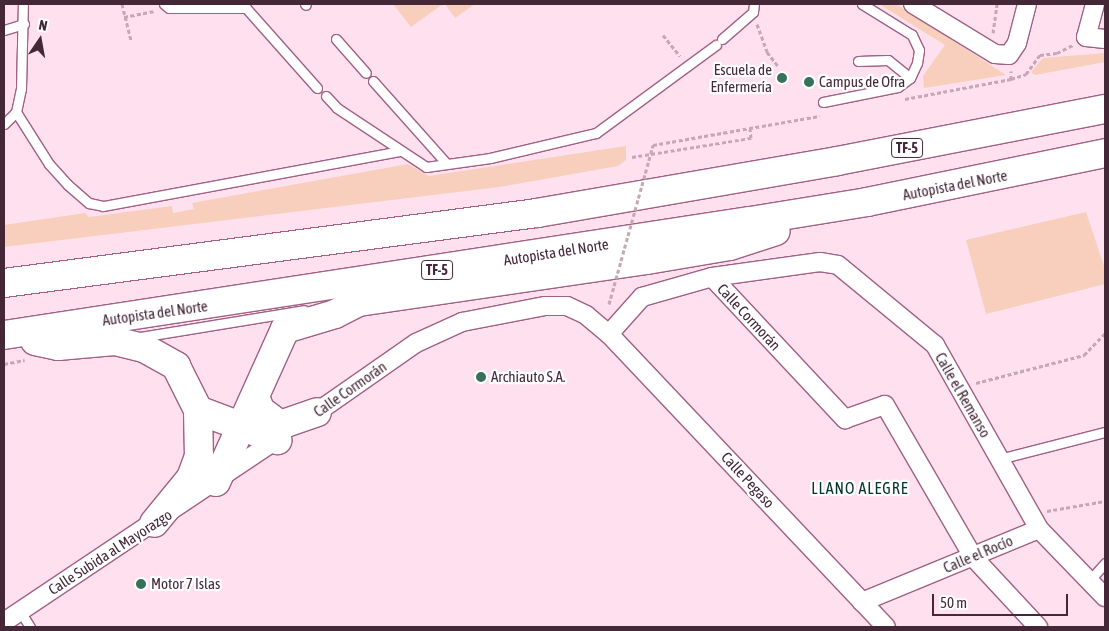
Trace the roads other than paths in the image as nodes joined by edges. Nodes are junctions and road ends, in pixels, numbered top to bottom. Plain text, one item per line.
1 (23, 4) edge
2 (862, 4) edge
3 (913, 4) edge
4 (1027, 4) edge
5 (1096, 4) edge
6 (166, 6) edge
7 (754, 8) edge
8 (24, 24) junction
9 (4, 30) edge
10 (336, 39) dead end
11 (1105, 40) edge
12 (858, 61) dead end
13 (366, 73) dead end
14 (910, 78) junction
15 (373, 81) dead end
16 (318, 88) dead end
17 (326, 96) dead end
18 (822, 102) dead end
19 (1105, 109) edge
20 (16, 112) junction
21 (4, 124) edge
22 (399, 151) junction
23 (1105, 153) edge
24 (447, 164) junction
25 (867, 202) junction
26 (600, 268) junction
27 (712, 277) junction
28 (4, 282) edge
29 (438, 292) junction
30 (359, 302) junction
31 (320, 308) dead end
32 (310, 310) dead end
33 (609, 334) junction
34 (5, 335) edge
35 (115, 341) junction
36 (255, 392) junction
37 (198, 410) junction
38 (317, 412) junction
39 (238, 427) junction
40 (1105, 432) edge
41 (278, 440) junction
42 (999, 459) junction
43 (216, 482) junction
44 (1035, 522) junction
45 (154, 523) junction
46 (973, 557) junction
47 (1105, 563) edge
48 (1090, 581) junction
49 (1105, 598) edge
50 (862, 602) junction
51 (20, 611) junction
52 (4, 622) edge
53 (30, 627) edge
54 (886, 627) edge
55 (1038, 627) edge

1 - 8 lane
2 - 14 lane
3 - 4 street
5 - 11 street
6 - 16 lane
7 - 24 lane
8 - 9 lane
8 - 20 lane
10 - 13 lane
12 - 14 lane
14 - 18 lane
15 - 24 lane
17 - 22 lane
19 - 28 highway, TF-5
20 - 21 lane
20 - 22 lane
22 - 24 lane
23 - 25 highway, Autopista del Norte / TF-5
25 - 26 highway
25 - 34 highway, Autopista del Norte / TF-5
26 - 29 highway
26 - 29 lane
27 - 33 street, Calle Cormorán
27 - 42 street, Calle el Remanso
27 - 46 street, Calle Cormorán
29 - 30 highway
30 - 31 lane
30 - 36 highway
32 - 35 lane
33 - 38 street, Calle Cormorán
33 - 50 street, Calle Pegaso
34 - 35 highway
35 - 37 highway
36 - 38 highway
36 - 39 highway
37 - 39 highway
37 - 45 highway
38 - 41 street, Calle Cormorán
39 - 41 highway
39 - 43 highway
40 - 42 lane
41 - 43 street, Calle Cormorán
42 - 44 street, Calle el Remanso
43 - 45 street, Calle Subida al Mayorazgo
44 - 46 street, Calle el Rocío
44 - 48 street, Calle el Remanso
45 - 51 street, Calle Subida al Mayorazgo
46 - 50 street, Calle el Rocío
46 - 55 street
47 - 48 lane
48 - 49 street, Calle el Remanso
50 - 54 street, Calle Pegaso
51 - 52 street, Calle Subida al Mayorazgo
51 - 53 lane

